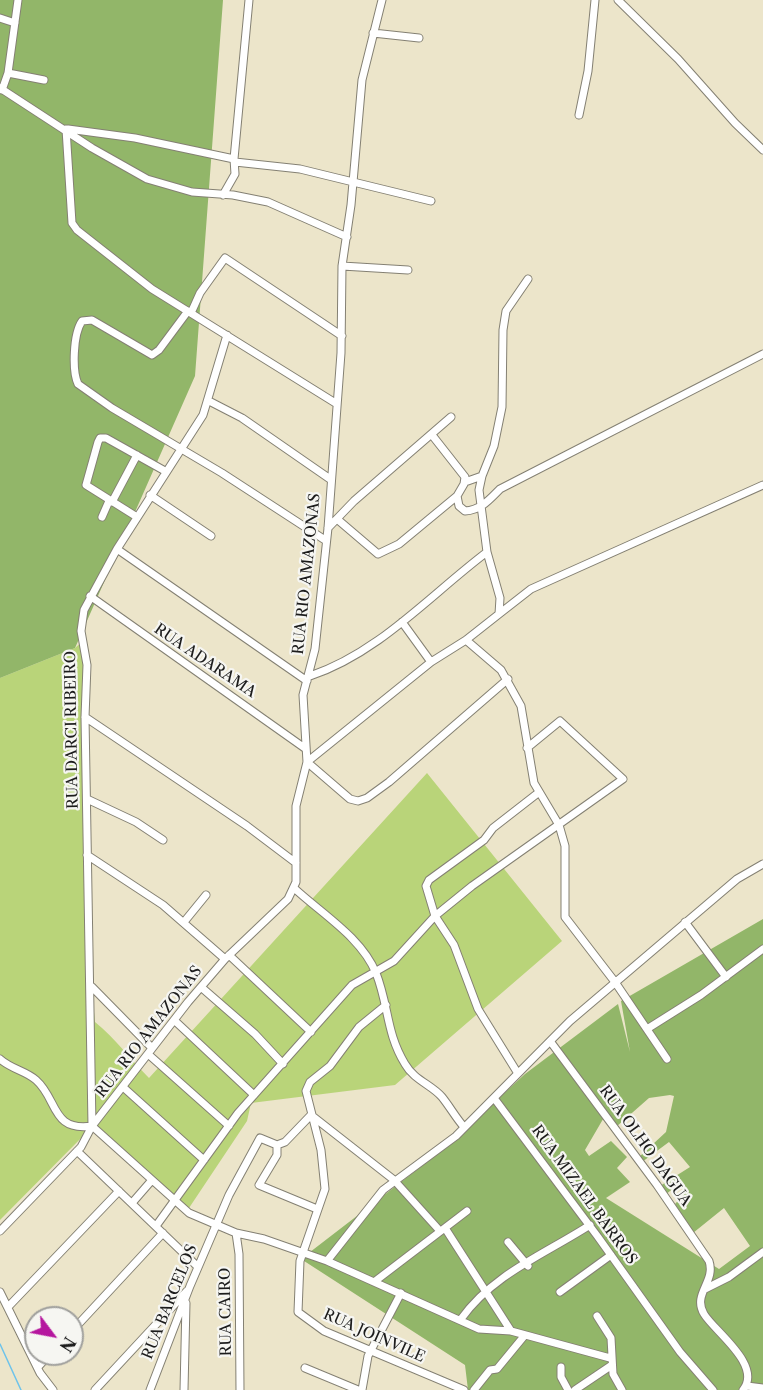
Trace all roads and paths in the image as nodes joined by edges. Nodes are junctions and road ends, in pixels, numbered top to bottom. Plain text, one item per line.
1 (18, 0) edge
2 (249, 0) edge
3 (382, 0) edge
4 (595, 0) edge
5 (618, 0) edge
6 (0, 18) edge
7 (15, 23) junction
8 (373, 33) junction
9 (418, 38) dead end
10 (8, 73) junction
11 (44, 80) dead end
12 (1, 89) edge
13 (579, 115) dead end
14 (66, 129) junction
15 (763, 150) edge
16 (234, 160) junction
17 (353, 183) junction
18 (223, 195) junction
19 (431, 201) dead end
20 (346, 237) junction
21 (342, 266) junction
22 (408, 270) dead end
23 (528, 279) dead end
24 (190, 312) junction
25 (227, 335) junction
26 (342, 336) junction
27 (763, 354) edge
28 (209, 400) junction
29 (337, 404) junction
30 (452, 417) dead end
31 (432, 435) junction
32 (182, 449) junction
33 (137, 455) junction
34 (165, 471) junction
35 (482, 476) junction
36 (330, 479) junction
37 (465, 482) junction
38 (763, 485) edge
39 (150, 495) junction
40 (457, 496) junction
41 (111, 501) junction
42 (483, 506) junction
43 (102, 517) dead end
44 (137, 517) junction
45 (337, 519) junction
46 (328, 528) junction
47 (211, 536) dead end
48 (325, 540) junction
49 (117, 549) junction
50 (487, 552) junction
51 (90, 596) junction
52 (499, 614) junction
53 (402, 622) junction
54 (466, 640) junction
55 (431, 662) junction
56 (308, 678) junction
57 (508, 680) junction
58 (85, 717) junction
59 (527, 748) junction
60 (306, 749) junction
61 (307, 762) junction
62 (538, 793) junction
63 (87, 799) junction
64 (559, 825) junction
65 (163, 840) dead end
66 (87, 855) junction
67 (296, 863) junction
68 (763, 864) edge
69 (294, 888) junction
70 (206, 896) dead end
71 (435, 916) junction
72 (184, 922) junction
73 (685, 922) junction
74 (763, 949) edge
75 (227, 957) junction
76 (375, 972) junction
77 (726, 977) junction
78 (615, 982) junction
79 (92, 987) junction
80 (201, 987) junction
81 (386, 1005) junction
82 (174, 1020) junction
83 (647, 1029) junction
84 (311, 1032) junction
85 (550, 1041) junction
86 (150, 1051) junction
87 (0, 1059) edge
88 (667, 1059) dead end
89 (283, 1064) junction
90 (517, 1072) junction
91 (123, 1087) junction
92 (254, 1095) junction
93 (494, 1098) junction
94 (311, 1115) junction
95 (92, 1126) junction
96 (229, 1126) junction
97 (464, 1127) junction
98 (278, 1145) junction
99 (77, 1151) junction
100 (204, 1160) junction
101 (152, 1180) junction
102 (394, 1180) junction
103 (119, 1191) junction
104 (176, 1202) junction
105 (132, 1203) junction
106 (317, 1209) junction
107 (467, 1211) dead end
108 (216, 1225) junction
109 (590, 1225) junction
110 (156, 1226) junction
111 (442, 1230) junction
112 (0, 1231) edge
113 (163, 1233) junction
114 (236, 1233) junction
115 (508, 1242) dead end
116 (763, 1252) edge
117 (303, 1253) junction
118 (611, 1256) junction
119 (327, 1261) junction
120 (526, 1264) junction
121 (198, 1267) junction
122 (374, 1282) junction
123 (704, 1289) junction
124 (0, 1292) edge
125 (188, 1292) junction
126 (485, 1292) junction
127 (560, 1292) dead end
128 (401, 1293) junction
129 (8, 1307) junction
130 (597, 1316) dead end
131 (84, 1318) edge
132 (461, 1319) junction
133 (511, 1331) junction
134 (525, 1335) junction
135 (370, 1351) junction
136 (611, 1362) junction
137 (38, 1367) joint
138 (561, 1367) dead end
139 (304, 1368) dead end
140 (744, 1388) edge
141 (763, 1388) edge
142 (53, 1390) edge
143 (94, 1390) edge
144 (150, 1390) edge
145 (184, 1390) edge
146 (240, 1390) edge
147 (360, 1390) edge
148 (464, 1390) edge
149 (474, 1390) edge
150 (568, 1390) edge
151 (576, 1390) edge
152 (622, 1390) edge
153 (713, 1390) edge

1 - 7 street
2 - 16 street
3 - 8 street, RUA RIO AMAZONAS
4 - 13 street
5 - 15 street
6 - 7 street
7 - 10 street
8 - 9 street
8 - 17 street, RUA RIO AMAZONAS
10 - 11 street
10 - 12 street
12 - 14 street
14 - 16 street
14 - 18 street
14 - 24 street
16 - 17 street
16 - 18 street
17 - 19 street
17 - 20 street, RUA RIO AMAZONAS
18 - 20 street
20 - 21 street, RUA RIO AMAZONAS
21 - 22 street
21 - 26 street, RUA RIO AMAZONAS
23 - 35 street
24 - 25 street
24 - 26 street
24 - 32 street
25 - 28 street, RUA DARCI RIBEIRO
25 - 29 street
26 - 29 street, RUA RIO AMAZONAS
27 - 42 street
28 - 32 street, RUA DARCI RIBEIRO
28 - 36 street
29 - 36 street, RUA RIO AMAZONAS
30 - 31 street
31 - 37 street
31 - 45 street
32 - 34 street, RUA DARCI RIBEIRO
32 - 48 street
33 - 34 street
33 - 41 street
33 - 41 street
34 - 39 street, RUA DARCI RIBEIRO
35 - 37 street
35 - 42 street
36 - 46 street, RUA RIO AMAZONAS
37 - 40 street
38 - 52 street
39 - 44 street, RUA DARCI RIBEIRO
39 - 47 street
40 - 42 street
40 - 45 street
41 - 43 street
41 - 44 street
42 - 50 street
44 - 49 street, RUA DARCI RIBEIRO
45 - 46 street
46 - 48 street, RUA RIO AMAZONAS
48 - 56 street, RUA RIO AMAZONAS
49 - 51 street, RUA DARCI RIBEIRO
49 - 56 street
50 - 52 street
50 - 53 street
51 - 58 street, RUA DARCI RIBEIRO
51 - 60 street, RUA ADARAMA
52 - 54 street
53 - 55 street
53 - 56 street
54 - 55 street
54 - 57 street
55 - 61 street
56 - 60 street, RUA RIO AMAZONAS
57 - 59 street
57 - 61 street
58 - 63 street, RUA DARCI RIBEIRO
58 - 67 street
59 - 62 street
59 - 64 street
60 - 61 street, RUA RIO AMAZONAS
61 - 67 street, RUA RIO AMAZONAS
62 - 64 street
62 - 71 street
63 - 65 street
63 - 66 street, RUA DARCI RIBEIRO
64 - 71 street
64 - 78 street
66 - 72 street
66 - 79 street, RUA DARCI RIBEIRO
67 - 69 street, RUA RIO AMAZONAS
68 - 73 street
69 - 75 street, RUA RIO AMAZONAS
69 - 76 street
70 - 72 street
71 - 76 street
71 - 90 street
72 - 75 street
73 - 77 street
73 - 78 street
74 - 77 street
75 - 80 street, RUA RIO AMAZONAS
75 - 84 street
76 - 81 street
76 - 84 street
77 - 83 street
78 - 83 street
78 - 85 street
79 - 86 street
79 - 95 street, RUA DARCI RIBEIRO
80 - 82 street, RUA RIO AMAZONAS
80 - 89 street
81 - 94 street
81 - 97 street
82 - 86 street, RUA RIO AMAZONAS
82 - 92 street
83 - 88 street
84 - 89 street
85 - 90 street
85 - 123 street, RUA OLHO DAGUA
86 - 91 street, RUA RIO AMAZONAS
86 - 96 street
87 - 95 street
89 - 92 street
90 - 93 street
91 - 95 street, RUA RIO AMAZONAS
91 - 100 street
92 - 96 street
93 - 97 street
93 - 109 street, RUA MIZAEL BARROS
94 - 98 street
94 - 102 street
94 - 106 street
95 - 99 street, RUA RIO AMAZONAS
95 - 101 street
96 - 100 street
97 - 102 street
98 - 106 street
98 - 108 street, RUA BARCELOS
99 - 103 street
99 - 112 street, RUA RIO AMAZONAS
100 - 104 street
101 - 104 street
101 - 105 street
102 - 111 street
102 - 119 street
103 - 105 street
103 - 129 street
104 - 108 street
104 - 110 street
105 - 110 street
106 - 117 street
107 - 111 street
108 - 114 street
108 - 121 street, RUA BARCELOS
109 - 118 street, RUA MIZAEL BARROS
109 - 120 street
110 - 113 street
111 - 122 street
111 - 126 street
113 - 121 street
113 - 131 street
114 - 117 street
114 - 146 street, RUA CAIRO
115 - 120 street
116 - 123 street
117 - 119 street
117 - 135 street, RUA JOINVILE
118 - 127 street
118 - 153 street, RUA MIZAEL BARROS
119 - 122 street
120 - 126 street
121 - 125 street, RUA BARCELOS
122 - 128 street
123 - 140 street
124 - 129 street
125 - 143 street
125 - 144 street, RUA BARCELOS
125 - 145 street
126 - 132 street
126 - 133 street
128 - 132 street
128 - 135 street
129 - 137 street
130 - 136 street
132 - 133 street
133 - 134 street
134 - 136 street
134 - 149 street
135 - 147 street
135 - 148 street, RUA JOINVILE
136 - 151 street
136 - 152 street
137 - 142 street
138 - 150 street
139 - 147 street
140 - 141 street

